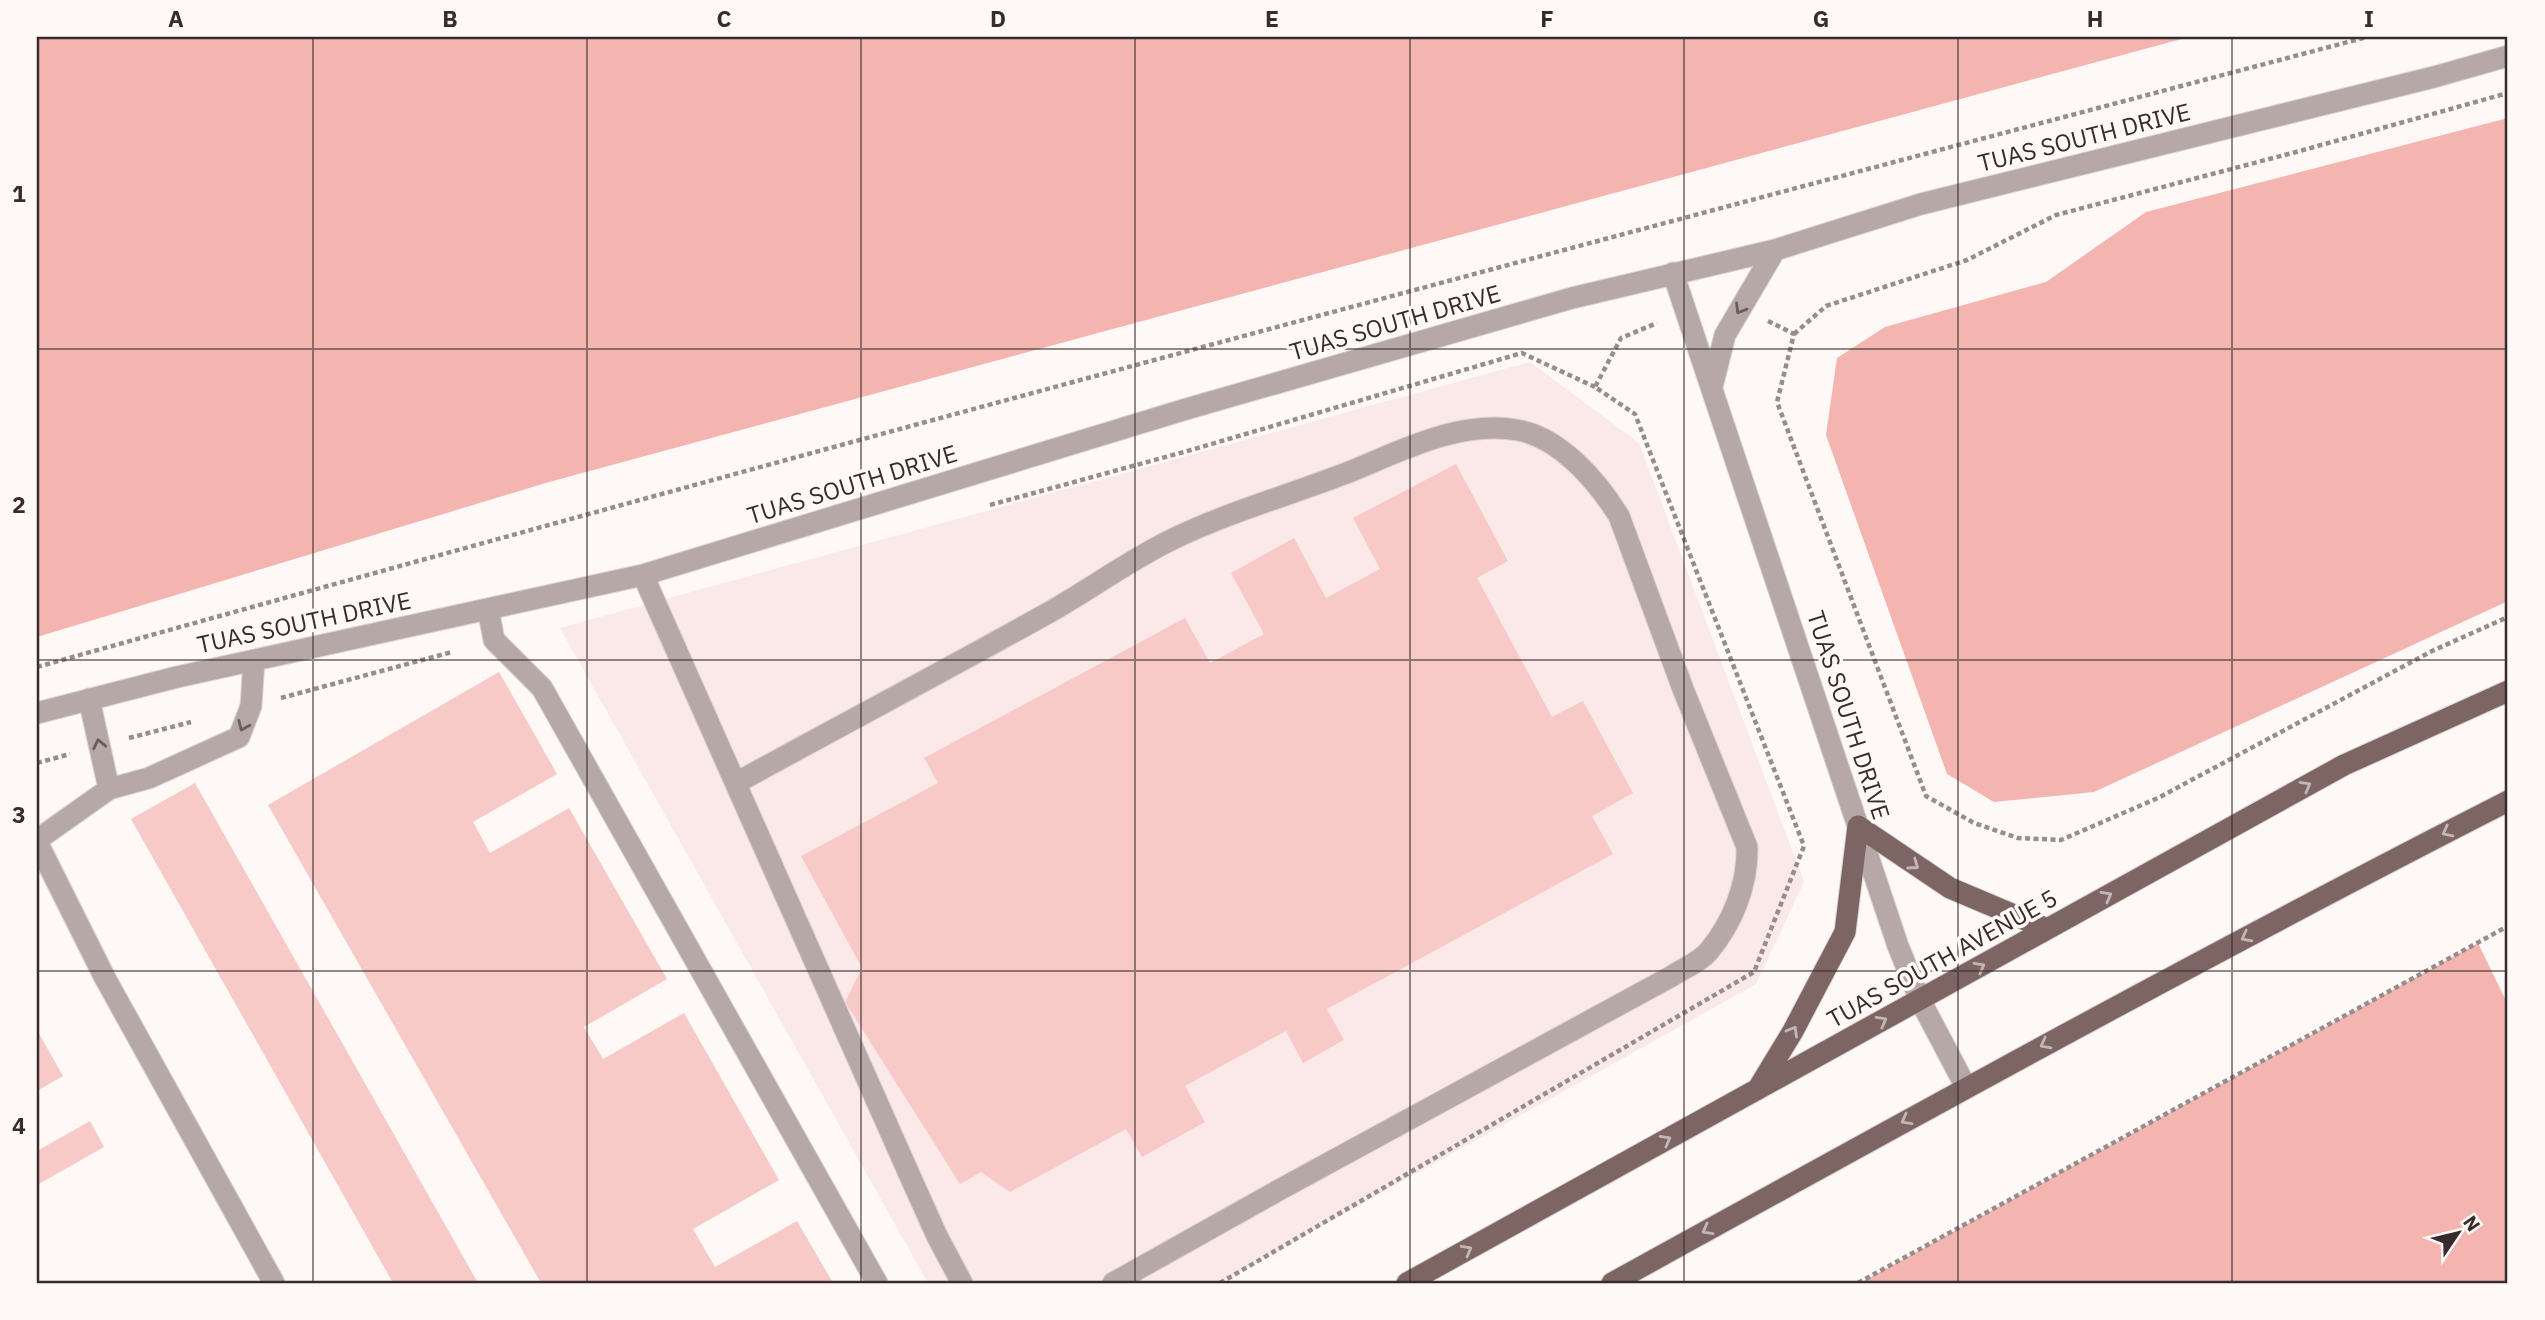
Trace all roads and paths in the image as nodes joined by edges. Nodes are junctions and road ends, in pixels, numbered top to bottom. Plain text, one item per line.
1 (2367, 37) edge
2 (2508, 56) edge
3 (2508, 93) edge
4 (1775, 250) junction
5 (1673, 273) junction
6 (1740, 307) junction
7 (1686, 311) junction
8 (1794, 334) junction
9 (1595, 387) junction
10 (1712, 388) junction
11 (989, 505) dead end
12 (643, 575) junction
13 (488, 609) junction
14 (2508, 617) edge
15 (494, 640) junction
16 (254, 660) junction
17 (37, 667) edge
18 (2508, 691) edge
19 (89, 699) junction
20 (251, 706) junction
21 (37, 713) edge
22 (201, 719) dead end
23 (100, 746) junction
24 (37, 763) edge
25 (736, 783) junction
26 (109, 789) junction
27 (2508, 801) edge
28 (1858, 826) junction
29 (37, 841) edge
30 (2508, 926) edge
31 (2048, 929) junction
32 (1920, 1000) junction
33 (1966, 1087) junction
34 (1758, 1089) junction
35 (274, 1283) edge
36 (877, 1283) edge
37 (962, 1283) edge
38 (1113, 1283) edge
39 (1220, 1283) edge
40 (1408, 1283) edge
41 (1612, 1283) edge
42 (1858, 1283) edge

1 - 17 path
2 - 4 street, TUAS SOUTH DRIVE
3 - 8 path
4 - 5 street, TUAS SOUTH DRIVE
4 - 6 street
5 - 7 street, TUAS SOUTH DRIVE
5 - 12 street, TUAS SOUTH DRIVE
6 - 8 path
6 -> 10 street
7 - 9 path
7 - 10 street, TUAS SOUTH DRIVE
8 - 14 path
9 - 11 path
9 - 39 path
10 - 28 street, TUAS SOUTH DRIVE
12 - 13 street, TUAS SOUTH DRIVE
12 - 25 street
13 - 15 street
13 - 16 street, TUAS SOUTH DRIVE
15 - 20 path
15 - 36 street
16 - 19 street, TUAS SOUTH DRIVE
16 - 20 street
31 -> 18 main road, TUAS SOUTH AVENUE 5
19 - 21 street, TUAS SOUTH DRIVE
23 -> 19 street
20 -> 26 street
22 - 23 path
23 - 24 path
23 - 26 street
25 - 37 street
25 - 38 street
26 - 29 street
27 -> 33 main road
28 -> 31 main road
28 - 32 street, TUAS SOUTH DRIVE
34 -> 28 main road
29 - 35 street
30 - 42 path
32 -> 31 main road, TUAS SOUTH AVENUE 5
32 - 33 street, TUAS SOUTH DRIVE
34 -> 32 main road, TUAS SOUTH AVENUE 5
33 -> 41 main road
40 -> 34 main road, TUAS SOUTH AVENUE 5

